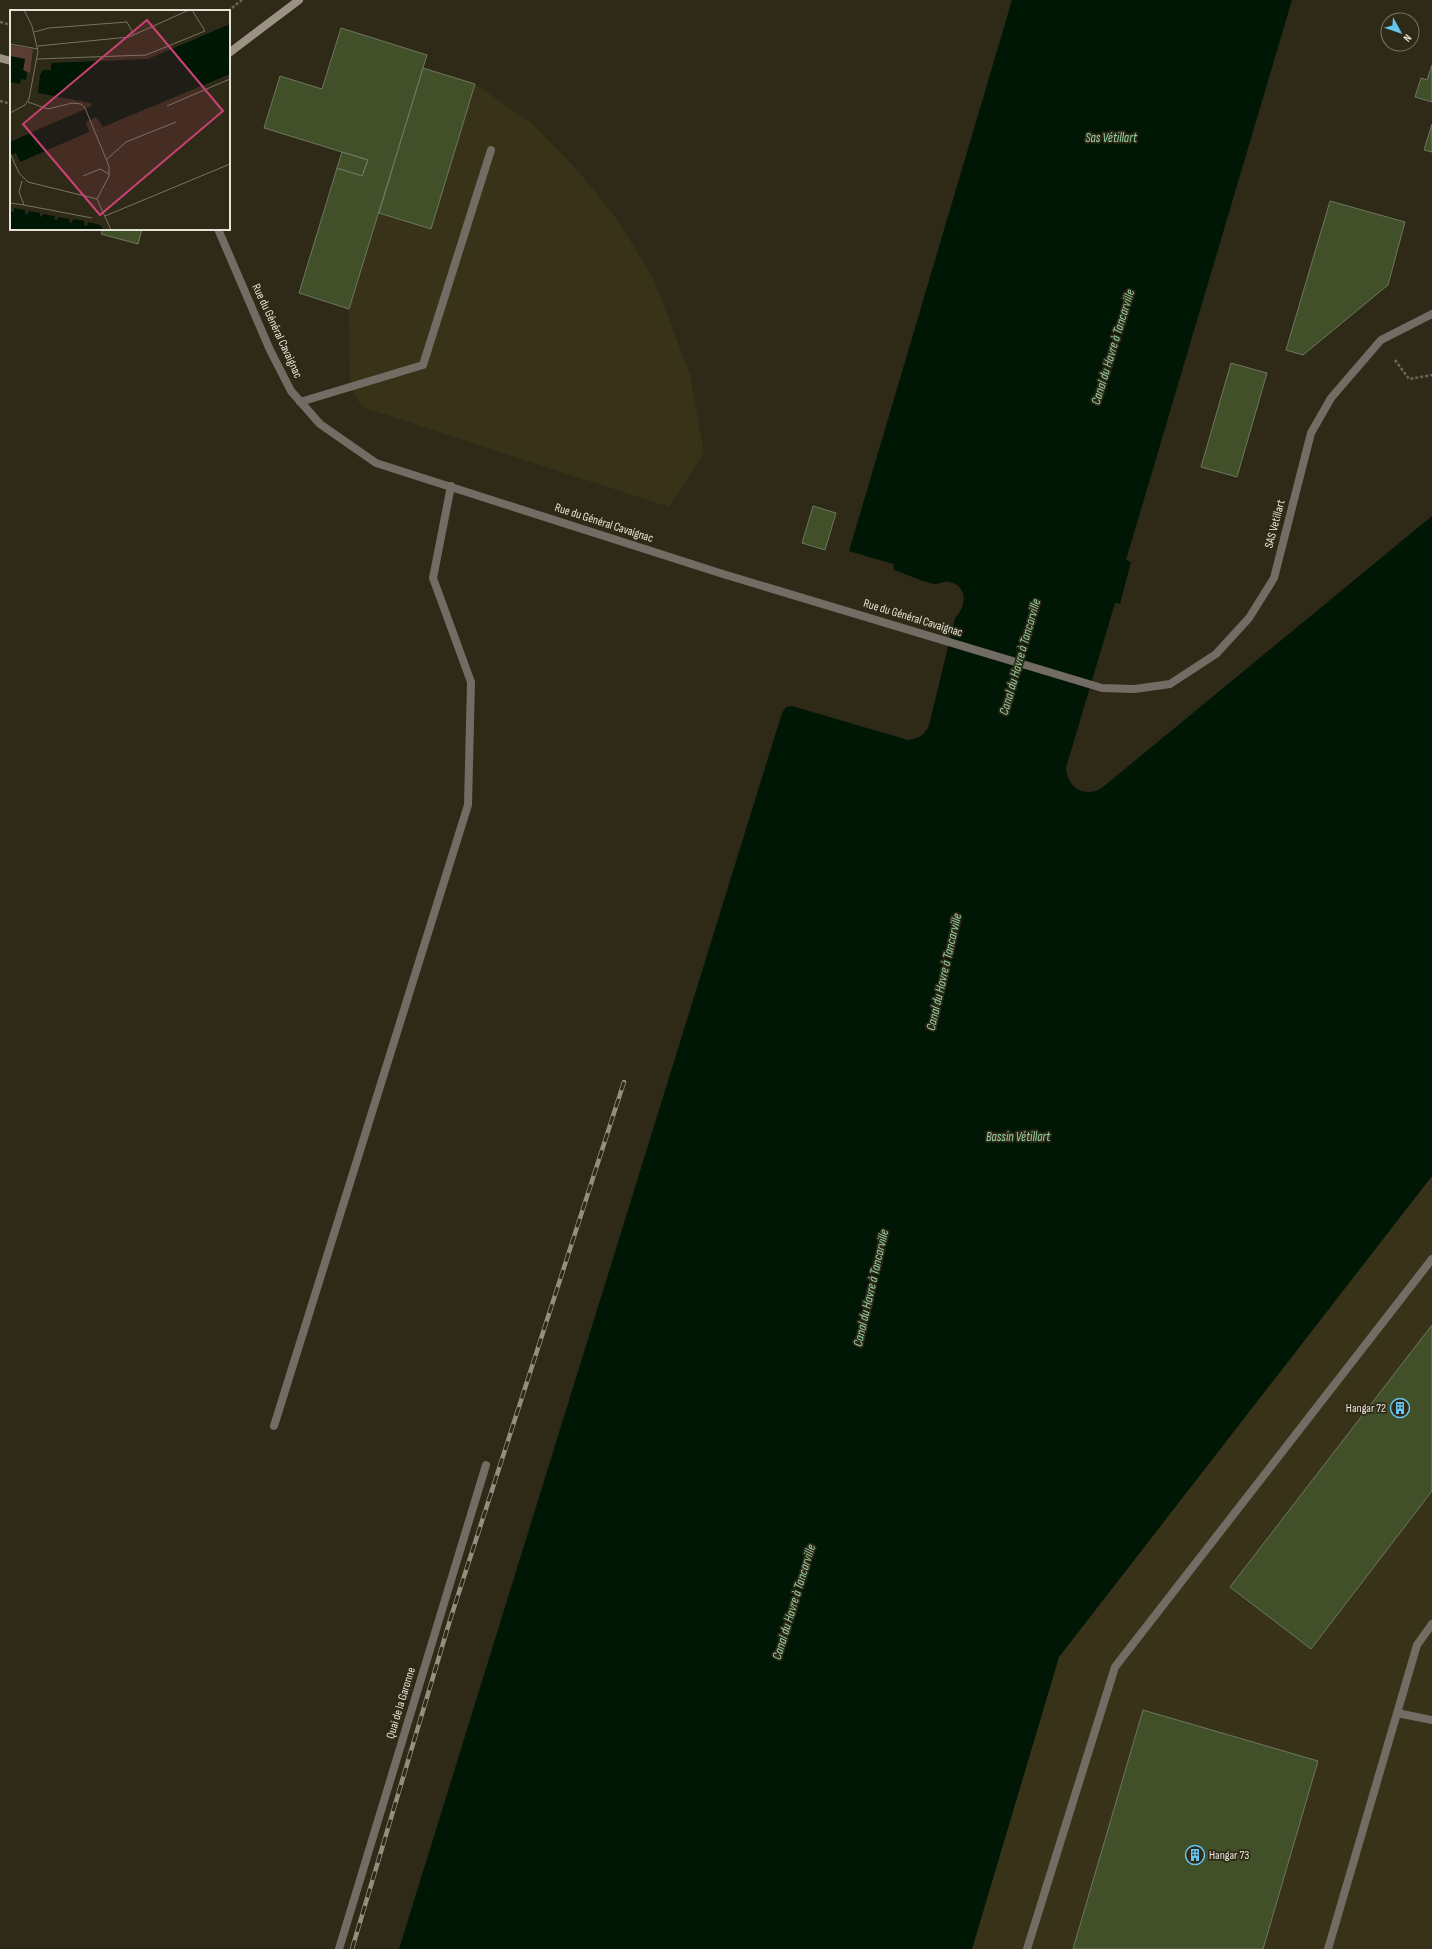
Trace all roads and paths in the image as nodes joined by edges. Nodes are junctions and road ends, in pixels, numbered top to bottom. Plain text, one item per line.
1 (242, 0) edge
2 (299, 0) edge
3 (229, 10) edge
4 (0, 22) edge
5 (10, 25) edge
6 (230, 52) edge
7 (0, 58) edge
8 (10, 61) edge
9 (0, 101) edge
10 (10, 104) edge
11 (491, 150) dead end
12 (218, 230) edge
13 (1432, 314) edge
14 (1381, 340) junction
15 (1432, 375) edge
16 (300, 402) junction
17 (451, 486) junction
18 (1102, 688) joint
19 (1432, 1259) edge
20 (274, 1426) dead end
21 (486, 1464) dead end
22 (1432, 1624) edge
23 (1397, 1713) junction
24 (1432, 1720) edge
25 (340, 1949) edge
26 (1027, 1949) edge
27 (1328, 1949) edge

1 - 3 path
2 - 6 street
4 - 5 path
7 - 8 street
9 - 10 path
11 - 16 street
12 - 16 street, Rue du Général Cavaignac
13 - 14 street, SAS Vetillart
14 - 15 path
14 - 18 street, SAS Vetillart
16 - 17 street, Rue du Général Cavaignac
17 - 18 street, Rue du Général Cavaignac
17 - 20 street
19 - 26 street
21 - 25 street, Quai de la Garonne
22 - 23 street
23 - 24 street
23 - 27 street

